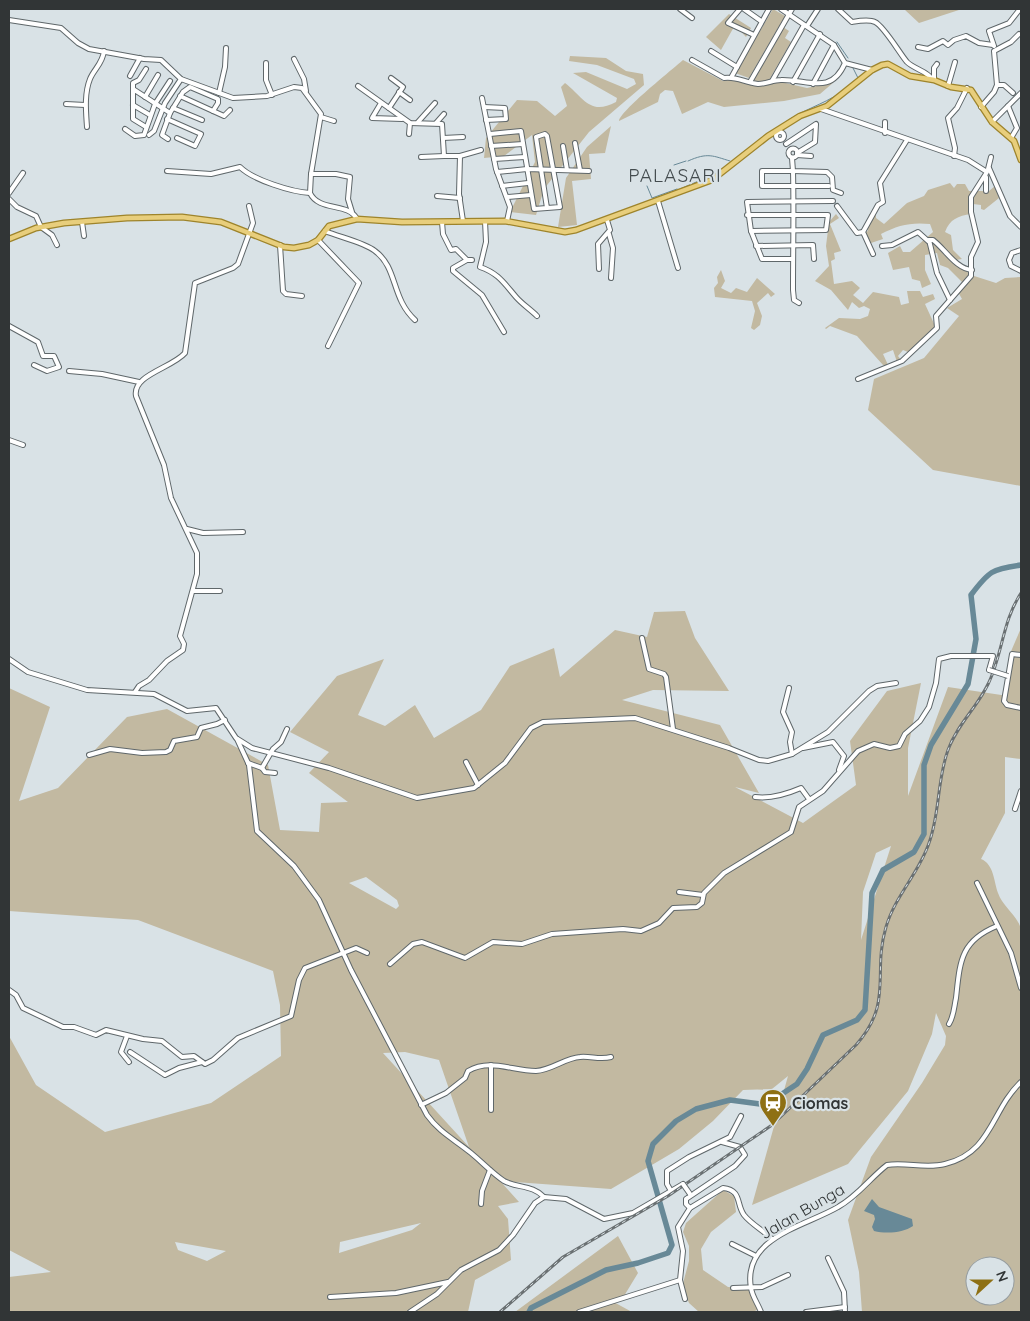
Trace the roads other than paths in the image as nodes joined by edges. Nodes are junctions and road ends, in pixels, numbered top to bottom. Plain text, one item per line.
1 (680, 9) edge
2 (740, 9) edge
3 (744, 9) edge
4 (769, 9) edge
5 (781, 9) edge
6 (792, 9) edge
7 (818, 9) edge
8 (838, 9) edge
9 (1020, 10) edge
10 (789, 14) junction
11 (692, 18) dead end
12 (9, 20) edge
13 (762, 22) junction
14 (806, 26) junction
15 (820, 34) junction
16 (1019, 34) dead end
17 (754, 35) junction
18 (834, 44) junction
19 (993, 45) junction
20 (918, 47) dead end
21 (226, 48) dead end
22 (996, 50) junction
23 (104, 51) junction
24 (711, 51) dead end
25 (140, 58) junction
26 (294, 59) dead end
27 (692, 60) dead end
28 (955, 62) dead end
29 (266, 63) dead end
30 (845, 63) junction
31 (937, 64) dead end
32 (737, 68) junction
33 (146, 69) dead end
34 (872, 70) junction
35 (158, 75) dead end
36 (130, 76) dead end
37 (732, 76) junction
38 (391, 78) dead end
39 (181, 79) junction
40 (933, 80) junction
41 (170, 81) dead end
42 (771, 81) junction
43 (750, 82) junction
44 (793, 82) junction
45 (813, 84) junction
46 (997, 85) junction
47 (358, 86) dead end
48 (948, 86) junction
49 (967, 88) junction
50 (133, 89) junction
51 (306, 91) junction
52 (400, 92) junction
53 (219, 93) junction
54 (1013, 93) dead end
55 (1021, 94) edge
56 (272, 95) junction
57 (180, 96) junction
58 (145, 97) junction
59 (482, 98) dead end
60 (410, 100) dead end
61 (380, 103) junction
62 (435, 103) dead end
63 (66, 104) dead end
64 (155, 104) junction
65 (85, 105) junction
66 (133, 105) junction
67 (1008, 106) junction
68 (484, 107) junction
69 (981, 107) junction
70 (163, 108) junction
71 (174, 108) junction
72 (389, 108) junction
73 (821, 108) junction
74 (230, 110) dead end
75 (213, 111) junction
76 (170, 113) junction
77 (444, 114) dead end
78 (150, 115) junction
79 (321, 117) junction
80 (167, 119) junction
81 (403, 119) junction
82 (506, 119) junction
83 (512, 119) dead end
84 (202, 120) dead end
85 (486, 120) junction
86 (334, 121) dead end
87 (417, 122) junction
88 (885, 122) dead end
89 (992, 122) junction
90 (410, 123) junction
91 (436, 123) junction
92 (87, 127) dead end
93 (146, 127) junction
94 (125, 130) dead end
95 (898, 130) dead end
96 (778, 132) junction
97 (885, 133) junction
98 (409, 134) dead end
99 (490, 134) junction
100 (149, 135) dead end
101 (896, 136) junction
102 (463, 137) dead end
103 (177, 138) dead end
104 (443, 138) junction
105 (1011, 138) junction
106 (168, 139) dead end
107 (907, 140) junction
108 (575, 143) dead end
109 (523, 144) junction
110 (786, 144) junction
111 (491, 146) junction
112 (563, 146) dead end
113 (452, 149) dead end
114 (790, 149) junction
115 (481, 150) dead end
116 (444, 156) junction
117 (452, 156) junction
118 (460, 156) junction
119 (795, 156) junction
120 (811, 156) dead end
121 (954, 156) junction
122 (420, 157) dead end
123 (525, 157) junction
124 (991, 157) dead end
125 (494, 159) junction
126 (1021, 160) edge
127 (527, 169) junction
128 (541, 169) junction
129 (554, 169) junction
130 (988, 169) junction
131 (567, 170) junction
132 (580, 170) junction
133 (167, 171) dead end
134 (589, 171) dead end
135 (793, 171) junction
136 (497, 172) junction
137 (23, 174) dead end
138 (310, 174) junction
139 (986, 177) junction
140 (528, 183) junction
141 (793, 185) junction
142 (502, 186) junction
143 (828, 186) dead end
144 (986, 191) dead end
145 (9, 193) edge
146 (310, 193) junction
147 (840, 193) dead end
148 (531, 195) junction
149 (437, 196) dead end
150 (507, 197) junction
151 (460, 198) junction
152 (9, 199) edge
153 (793, 200) junction
154 (658, 201) junction
155 (833, 201) dead end
156 (249, 206) dead end
157 (837, 206) dead end
158 (547, 208) junction
159 (352, 212) junction
160 (793, 215) junction
161 (747, 216) junction
162 (358, 219) junction
163 (607, 220) junction
164 (463, 221) junction
165 (485, 221) junction
166 (506, 221) junction
167 (82, 222) junction
168 (442, 222) junction
169 (42, 226) junction
170 (1021, 227) edge
171 (793, 230) junction
172 (325, 231) junction
173 (751, 231) junction
174 (863, 232) junction
175 (250, 234) junction
176 (609, 234) junction
177 (84, 236) dead end
178 (9, 239) edge
179 (318, 240) junction
180 (928, 241) junction
181 (57, 245) dead end
182 (280, 245) junction
183 (794, 245) junction
184 (756, 246) junction
185 (882, 246) dead end
186 (1021, 250) edge
187 (873, 254) dead end
188 (814, 259) dead end
189 (467, 260) junction
190 (472, 260) dead end
191 (793, 260) junction
192 (599, 268) dead end
193 (678, 268) dead end
194 (972, 270) junction
195 (1021, 271) edge
196 (611, 278) dead end
197 (302, 296) dead end
198 (950, 300) junction
199 (799, 303) dead end
200 (537, 316) dead end
201 (415, 320) dead end
202 (9, 326) edge
203 (504, 332) dead end
204 (328, 346) dead end
205 (34, 365) dead end
206 (69, 371) dead end
207 (858, 378) dead end
208 (139, 382) junction
209 (9, 440) edge
210 (23, 445) dead end
211 (187, 529) junction
212 (243, 532) dead end
213 (220, 591) dead end
214 (193, 592) junction
215 (642, 638) dead end
216 (1021, 655) edge
217 (9, 659) edge
218 (1008, 676) junction
219 (896, 682) dead end
220 (788, 688) dead end
221 (136, 692) junction
222 (1021, 708) edge
223 (225, 720) junction
224 (287, 729) dead end
225 (673, 729) junction
226 (236, 738) junction
227 (801, 749) junction
228 (792, 754) junction
229 (89, 755) dead end
230 (271, 755) junction
231 (248, 762) junction
232 (466, 762) dead end
233 (262, 768) junction
234 (838, 772) junction
235 (275, 773) dead end
236 (478, 785) junction
237 (1021, 791) edge
238 (755, 797) dead end
239 (809, 799) junction
240 (1015, 809) dead end
241 (977, 883) dead end
242 (679, 892) dead end
243 (703, 895) junction
244 (997, 926) junction
245 (343, 952) junction
246 (367, 953) dead end
247 (390, 964) dead end
248 (1021, 988) edge
249 (9, 990) edge
250 (949, 1024) dead end
251 (127, 1036) junction
252 (130, 1052) dead end
253 (611, 1057) dead end
254 (129, 1062) dead end
255 (202, 1062) junction
256 (491, 1065) junction
257 (1021, 1082) edge
258 (421, 1106) junction
259 (491, 1110) dead end
260 (741, 1116) dead end
261 (720, 1141) junction
262 (490, 1170) junction
263 (670, 1192) junction
264 (544, 1197) junction
265 (686, 1199) junction
266 (481, 1204) dead end
267 (690, 1208) junction
268 (772, 1239) junction
269 (732, 1244) dead end
270 (756, 1256) junction
271 (828, 1258) dead end
272 (788, 1275) dead end
273 (680, 1280) junction
274 (448, 1282) junction
275 (733, 1288) dead end
276 (751, 1288) junction
277 (330, 1297) dead end
278 (685, 1299) dead end
279 (845, 1307) junction
280 (410, 1312) edge
281 (579, 1312) edge
282 (761, 1312) edge
283 (806, 1312) edge
284 (845, 1312) edge

1 - 11 street
2 - 17 street
3 - 13 street
4 - 13 street
5 - 10 street
6 - 10 street
7 - 14 street
8 - 40 street
9 - 19 street
10 - 14 street
10 - 43 street
12 - 23 street
13 - 17 street
14 - 15 street
14 - 42 street
15 - 18 street
15 - 44 street
16 - 22 street
17 - 32 street
18 - 30 street
18 - 45 street
19 - 20 street
19 - 22 street
21 - 53 street
22 - 46 street
23 - 25 street
23 - 65 street
24 - 32 street
25 - 36 street
25 - 39 street
26 - 51 street
27 - 37 street
28 - 48 street
29 - 56 street
30 - 34 street
30 - 45 street
31 - 40 street
32 - 37 street
33 - 50 street
34 - 40 main road
34 - 73 main road
35 - 58 street
37 - 43 street
38 - 52 street
39 - 53 street
39 - 70 street
40 - 48 main road
41 - 64 street
42 - 43 street
42 - 44 street
44 - 45 street
46 - 54 street
46 - 69 street
47 - 61 street
48 - 49 main road
49 - 69 main road
49 - 121 street
50 - 58 street
50 - 66 street
51 - 56 street
51 - 79 street
52 - 60 street
52 - 72 street
53 - 56 street
55 - 67 street
57 - 71 street
57 - 75 street
57 - 75 street
58 - 64 street
59 - 68 street
61 - 72 street
61 - 81 street
62 - 87 street
63 - 65 street
64 - 70 street
64 - 78 street
65 - 92 street
66 - 78 street
66 - 93 street
67 - 89 street
67 - 105 street
68 - 82 street
68 - 85 street
69 - 89 main road
70 - 76 street
70 - 100 street
71 - 76 street
71 - 84 street
72 - 81 street
73 - 96 main road
73 - 97 street
74 - 75 street
76 - 80 street
77 - 91 street
78 - 93 street
79 - 86 street
79 - 138 street
80 - 103 street
80 - 106 street
81 - 90 street
82 - 83 street
82 - 85 street
85 - 99 street
87 - 90 street
87 - 91 street
88 - 97 street
89 - 105 main road
90 - 98 street
91 - 104 street
93 - 94 street
95 - 101 street
96 - 110 street
96 - 154 main road
97 - 101 street
99 - 109 street
99 - 111 street
101 - 107 street
102 - 104 street
104 - 116 street
105 - 126 main road
107 - 121 street
107 - 174 street
108 - 132 street
109 - 111 street
109 - 123 street
110 - 114 street
110 - 119 street
111 - 125 street
112 - 131 street
113 - 117 street
114 - 119 street
114 - 119 street
115 - 118 street
116 - 117 street
116 - 122 street
117 - 118 street
118 - 151 street
119 - 120 street
119 - 135 street
121 - 130 street
123 - 125 street
123 - 127 street
124 - 130 street
125 - 136 street
127 - 128 street
127 - 136 street
127 - 140 street
128 - 129 street
128 - 129 street
128 - 158 street
129 - 131 street
129 - 158 street
130 - 139 street
130 - 170 street
131 - 132 street
132 - 134 street
133 - 146 street
135 - 141 street
135 - 141 street
135 - 147 street
136 - 142 street
137 - 145 street
138 - 146 street
138 - 159 street
139 - 144 street
139 - 194 street
140 - 142 street
140 - 148 street
141 - 143 street
141 - 153 street
142 - 150 street
146 - 159 street
148 - 150 street
148 - 158 street
149 - 151 street
150 - 166 street
151 - 164 street
152 - 169 street
153 - 155 street
153 - 160 street
153 - 161 street
154 - 163 main road
154 - 193 street
156 - 175 street
157 - 174 street
159 - 162 street
160 - 161 street
160 - 171 street
160 - 171 street
161 - 173 street
162 - 168 main road
162 - 172 main road
163 - 166 main road
163 - 176 street
164 - 165 main road
164 - 168 main road
165 - 166 main road
165 - 200 street
167 - 169 main road
167 - 175 main road
167 - 177 street
168 - 189 street
169 - 178 main road
169 - 181 street
171 - 173 street
171 - 183 street
172 - 179 main road
172 - 201 street
173 - 184 street
174 - 187 street
175 - 182 main road
175 - 208 street
176 - 192 street
176 - 196 street
179 - 182 main road
179 - 204 street
180 - 185 street
180 - 194 street
180 - 198 street
182 - 197 street
183 - 184 street
183 - 188 street
183 - 191 street
184 - 191 street
186 - 195 street
189 - 190 street
189 - 203 street
191 - 199 street
194 - 198 street
198 - 207 street
202 - 205 street
206 - 208 street
208 - 211 street
209 - 210 street
211 - 212 street
211 - 214 street
213 - 214 street
214 - 221 street
215 - 225 street
216 - 218 street
217 - 221 street
218 - 222 street
218 - 234 street, bridge
219 - 227 street
220 - 228 street
221 - 223 street
223 - 226 street
223 - 229 street
224 - 230 street
225 - 228 street
225 - 236 street
226 - 230 street
226 - 231 street
227 - 228 street
227 - 234 street
230 - 233 street
230 - 236 street
231 - 233 street
231 - 245 street
232 - 236 street
233 - 235 street
234 - 239 street
237 - 240 street
238 - 239 street
239 - 243 street
241 - 244 street
242 - 243 street
243 - 247 street
244 - 248 street
244 - 250 street
245 - 246 street
245 - 255 street
245 - 258 street
249 - 251 street
251 - 254 street
251 - 255 street
252 - 255 street
253 - 256 street
256 - 258 street
256 - 259 street
257 - 268 street, Jalan Bunga
258 - 262 street
260 - 261 street
261 - 263 street
261 - 265 street
262 - 264 street
262 - 266 street
263 - 264 street
263 - 265 street, bridge
264 - 274 street
265 - 267 street
267 - 268 street
267 - 273 street
268 - 270 street, Jalan Bunga
269 - 270 street
270 - 276 street, Jalan Bunga
271 - 279 street
272 - 276 street
273 - 278 street
273 - 281 street
274 - 277 street
274 - 280 street
275 - 276 street
276 - 282 street, Jalan Bunga
279 - 283 street
279 - 284 street

